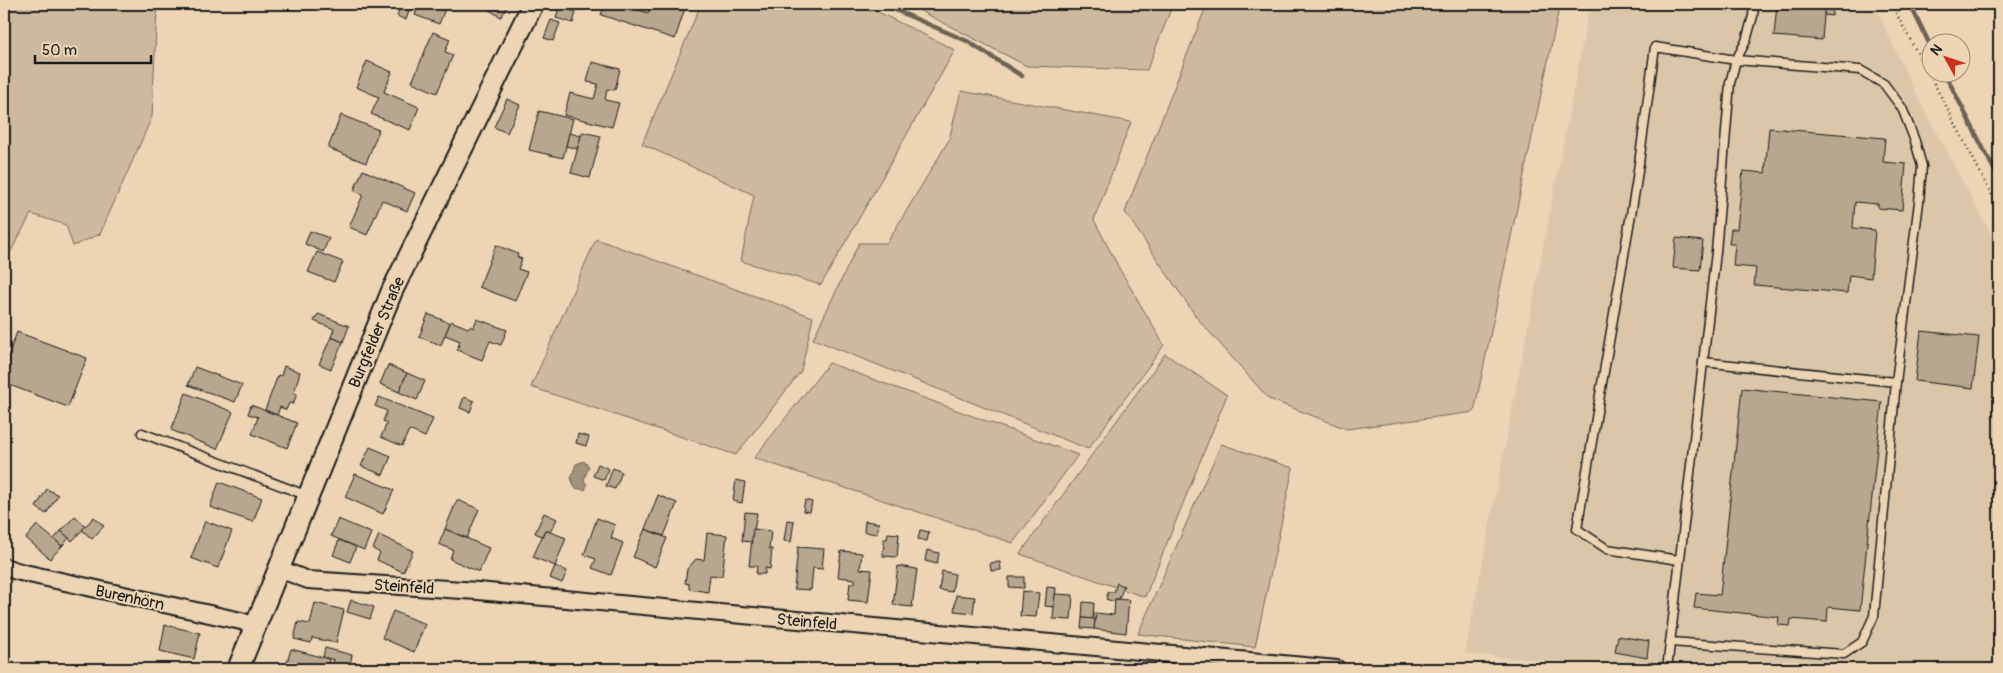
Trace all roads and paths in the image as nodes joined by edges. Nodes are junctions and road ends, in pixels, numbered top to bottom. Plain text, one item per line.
1 (534, 4) edge
2 (1754, 4) edge
3 (1891, 4) edge
4 (1736, 60) junction
5 (1999, 209) edge
6 (1703, 362) junction
7 (1896, 382) junction
8 (142, 433) dead end
9 (308, 496) junction
10 (1679, 560) junction
11 (4, 567) edge
12 (278, 569) junction
13 (256, 626) junction
14 (1670, 642) junction
15 (238, 669) edge
16 (1337, 669) edge
17 (1667, 669) edge

1 - 9 street, Burgfelder Straße
2 - 4 lane
3 - 5 path
4 - 6 lane
4 - 7 lane
4 - 10 lane
6 - 7 lane
6 - 10 lane
7 - 14 lane
8 - 9 lane
9 - 12 street, Burgfelder Straße
10 - 14 lane
11 - 13 street, Burenhörn
12 - 13 street, Burgfelder Straße
12 - 16 street, Steinfeld
13 - 15 street, Burgfelder Straße
14 - 17 lane

